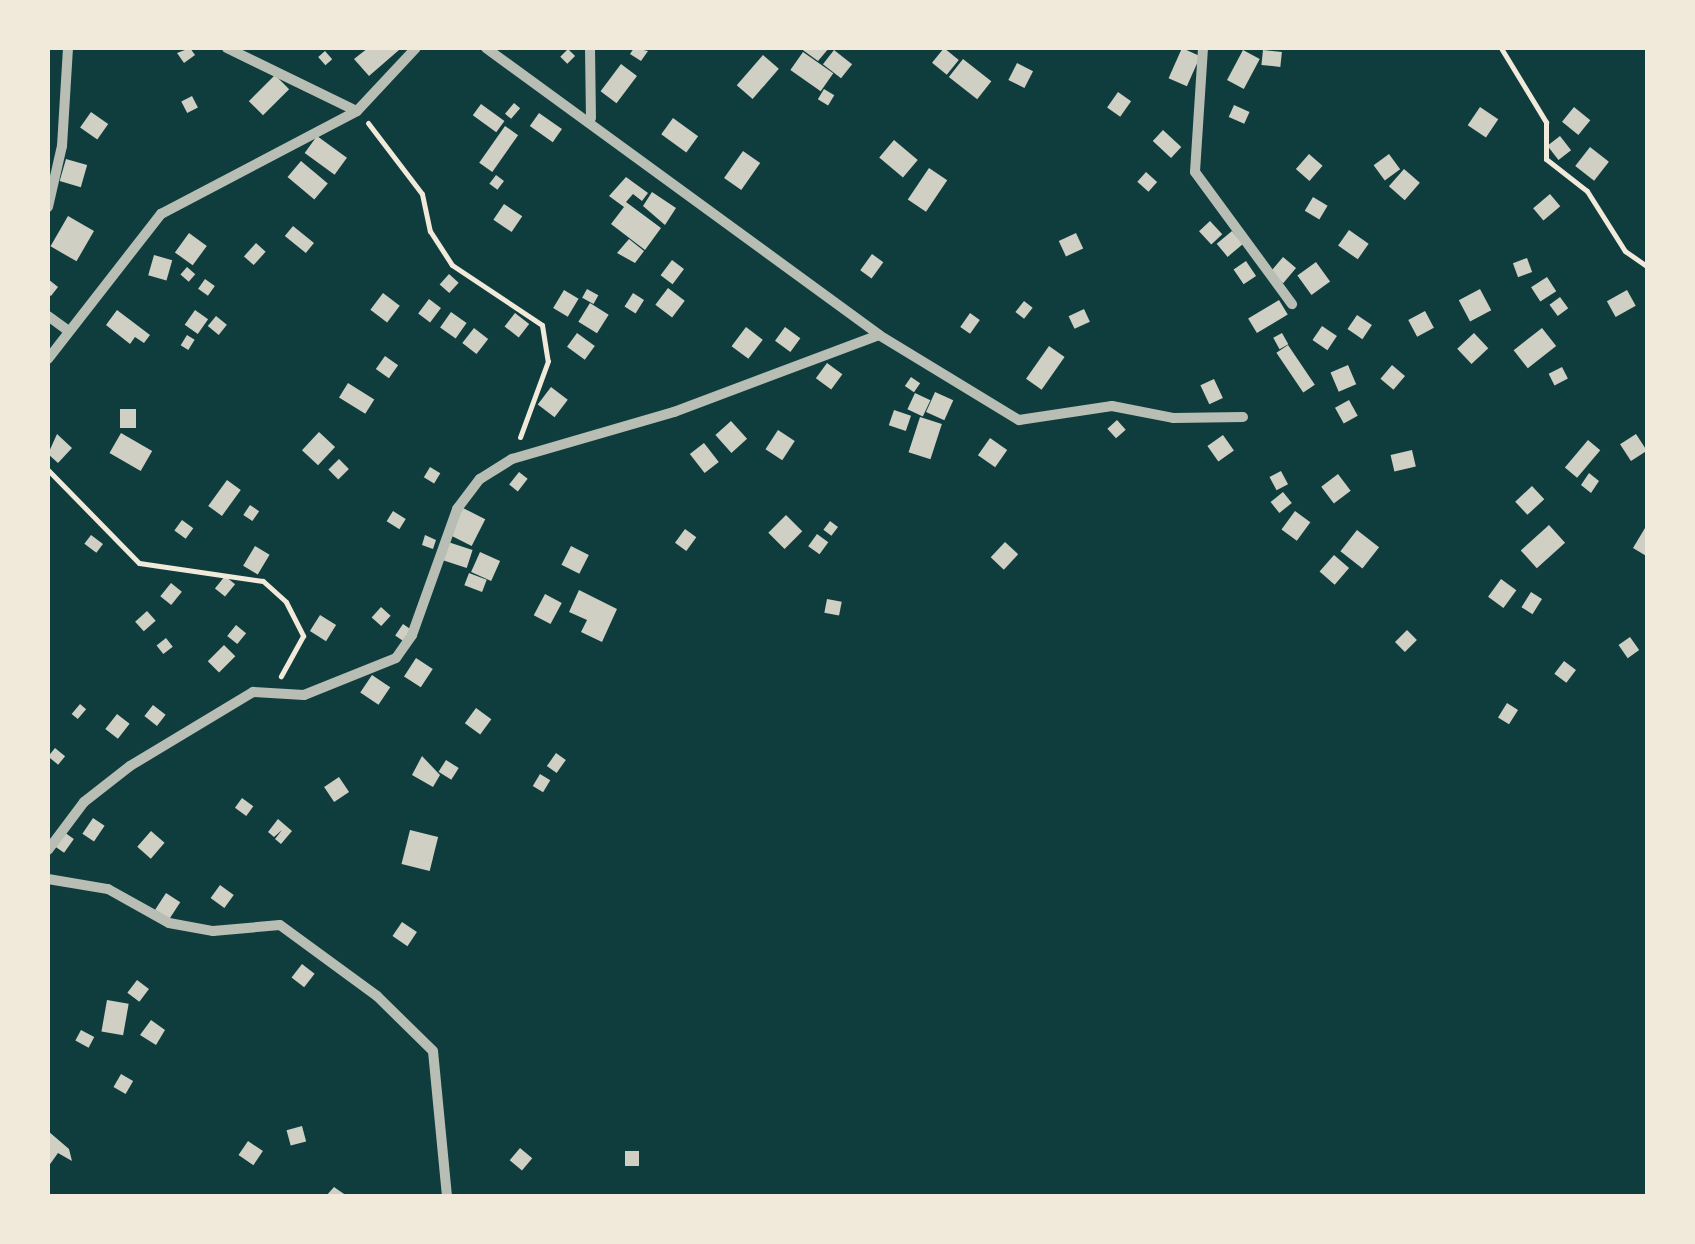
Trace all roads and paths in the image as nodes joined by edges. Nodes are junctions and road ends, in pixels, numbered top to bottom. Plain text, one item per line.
1 (68, 48) edge
2 (227, 48) edge
3 (416, 48) edge
4 (486, 48) edge
5 (590, 48) edge
6 (1202, 48) edge
7 (1501, 48) edge
8 (357, 111) junction
9 (590, 118) junction
10 (48, 208) edge
11 (1648, 268) edge
12 (1292, 304) dead end
13 (48, 316) edge
14 (67, 330) junction
15 (879, 336) junction
16 (48, 359) edge
17 (1243, 417) dead end
18 (512, 459) junction
19 (48, 470) edge
20 (272, 690) junction
21 (48, 850) edge
22 (48, 879) edge
23 (447, 1196) edge

1 - 10 street
2 - 8 street
3 - 8 street
4 - 9 street
5 - 9 street
6 - 12 street
7 - 11 path
8 - 14 street
8 - 18 path
9 - 15 street
13 - 14 street
14 - 16 street
15 - 17 street
15 - 18 street
18 - 20 street
19 - 20 path
20 - 21 street
22 - 23 street

